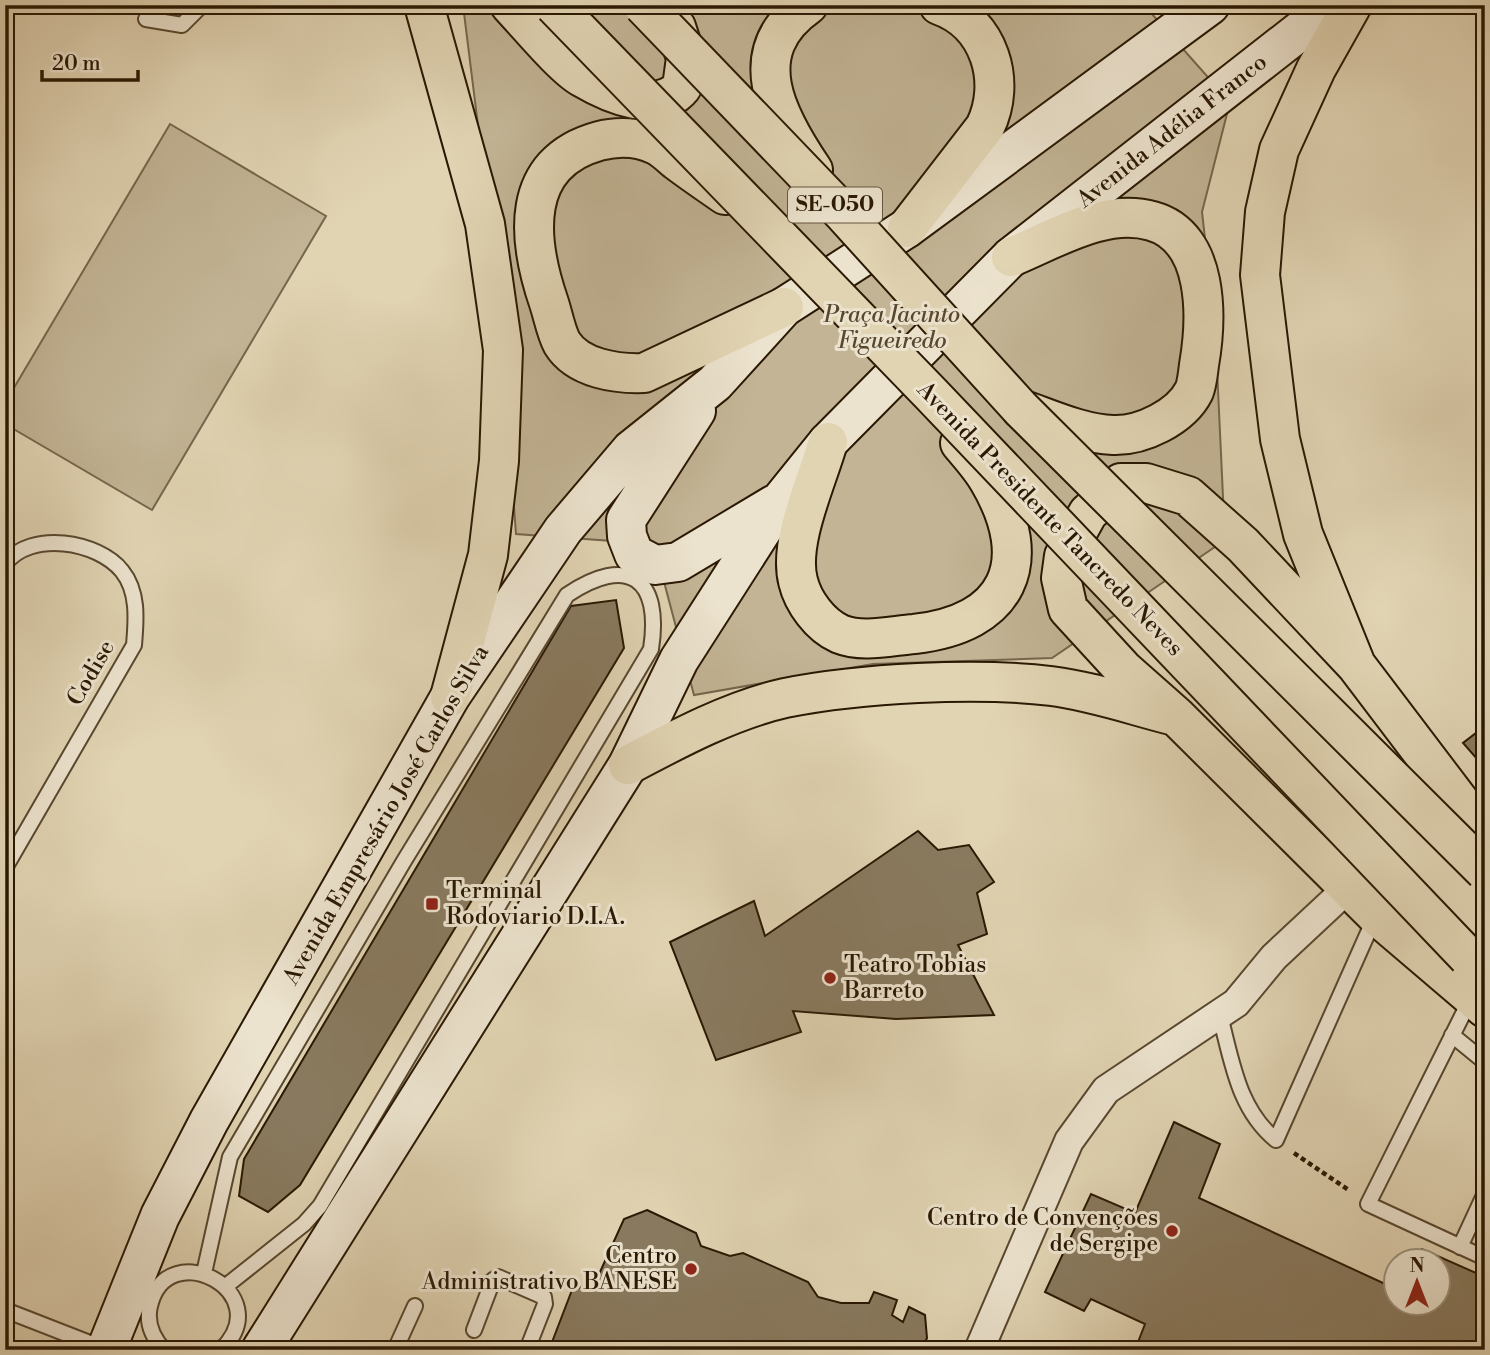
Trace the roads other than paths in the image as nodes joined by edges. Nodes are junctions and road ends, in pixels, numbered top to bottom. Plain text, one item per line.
1 (202, 5) edge
2 (424, 5) edge
3 (510, 5) edge
4 (554, 5) edge
5 (643, 5) edge
6 (663, 5) edge
7 (808, 5) edge
8 (939, 5) edge
9 (1210, 5) edge
10 (1333, 5) edge
11 (1352, 5) edge
12 (146, 19) dead end
13 (751, 212) junction
14 (842, 212) junction
15 (907, 228) junction
16 (1011, 257) junction
17 (784, 307) junction
18 (715, 383) junction
19 (931, 394) junction
20 (1021, 410) junction
21 (828, 442) junction
22 (782, 499) junction
23 (5, 564) edge
24 (639, 565) junction
25 (1356, 665) junction
26 (450, 697) junction
27 (1176, 716) junction
28 (628, 765) junction
29 (1485, 835) edge
30 (5, 868) edge
31 (1485, 871) edge
32 (1349, 887) junction
33 (1376, 915) junction
34 (1477, 984) edge
35 (1220, 1016) junction
36 (1452, 1035) junction
37 (1485, 1062) edge
38 (1485, 1193) edge
39 (1460, 1247) junction
40 (1485, 1258) edge
41 (204, 1273) junction
42 (147, 1282) junction
43 (226, 1286) junction
44 (415, 1306) dead end
45 (5, 1310) edge
46 (135, 1313) junction
47 (474, 1330) dead end
48 (237, 1348) edge
49 (106, 1350) edge
50 (164, 1350) edge
51 (243, 1350) edge
52 (395, 1350) edge
53 (527, 1350) edge
54 (979, 1350) edge

1 - 12 lane
2 - 26 main road
3 - 6 main road
4 - 13 main road, Avenida Presidente Tancredo Neves / SE-050, bridge
5 - 14 main road, SE-050, bridge
7 - 14 main road, bridge
8 - 15 main road
9 - 15 main road
10 - 16 main road, Avenida Adélia Franco
11 - 25 main road
13 - 17 main road
13 - 19 main road, Avenida Presidente Tancredo Neves / SE-050, bridge
14 - 20 main road, SE-050, bridge
15 - 17 main road, Avenida Empresário José Carlos Silva
16 - 20 main road
16 - 21 main road, Avenida Adélia Franco
17 - 18 main road, Avenida Empresário José Carlos Silva
18 - 24 main road
18 - 26 main road, Avenida Empresário José Carlos Silva
19 - 21 main road
19 - 34 main road, Avenida Presidente Tancredo Neves, bridge
20 - 31 main road, bridge
21 - 22 main road
22 - 24 main road
22 - 28 main road
23 - 30 lane, Codise
24 - 41 lane
24 - 43 lane
25 - 27 main road
25 - 29 main road
26 - 42 main road, Avenida Empresário José Carlos Silva
27 - 28 main road
27 - 32 main road
28 - 48 main road
32 - 33 main road
32 - 35 street
33 - 34 main road
33 - 35 lane
34 - 36 lane
35 - 54 street
36 - 37 lane
36 - 39 lane
38 - 39 lane
39 - 40 lane
41 - 42 lane
41 - 43 lane
42 - 46 main road, Avenida Empresário José Carlos Silva
43 - 48 lane
44 - 52 lane
45 - 49 lane
46 - 49 main road, Avenida Empresário José Carlos Silva
46 - 50 lane
47 - 53 lane
48 - 51 lane

